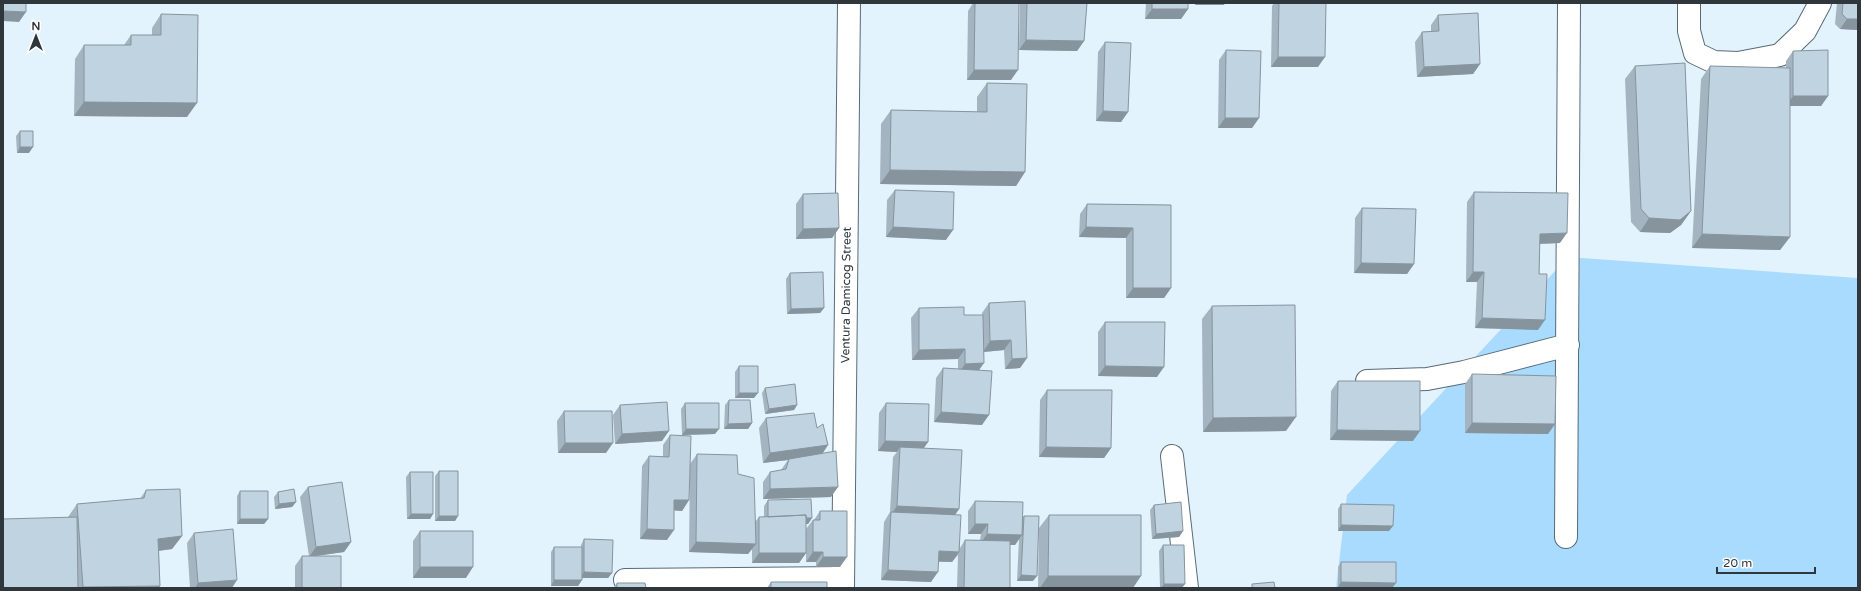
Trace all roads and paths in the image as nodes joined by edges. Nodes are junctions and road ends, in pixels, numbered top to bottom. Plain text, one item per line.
1 (849, 3) edge
2 (1569, 3) edge
3 (1688, 3) edge
4 (1820, 3) edge
5 (1568, 345) junction
6 (1367, 381) edge
7 (1172, 456) dead end
8 (1566, 537) dead end
9 (625, 580) dead end
10 (843, 583) edge
11 (1187, 588) edge

1 - 10 street, Ventura Damicog Street
2 - 5 street
3 - 4 street
5 - 6 street
5 - 8 street
7 - 11 street
9 - 10 street

